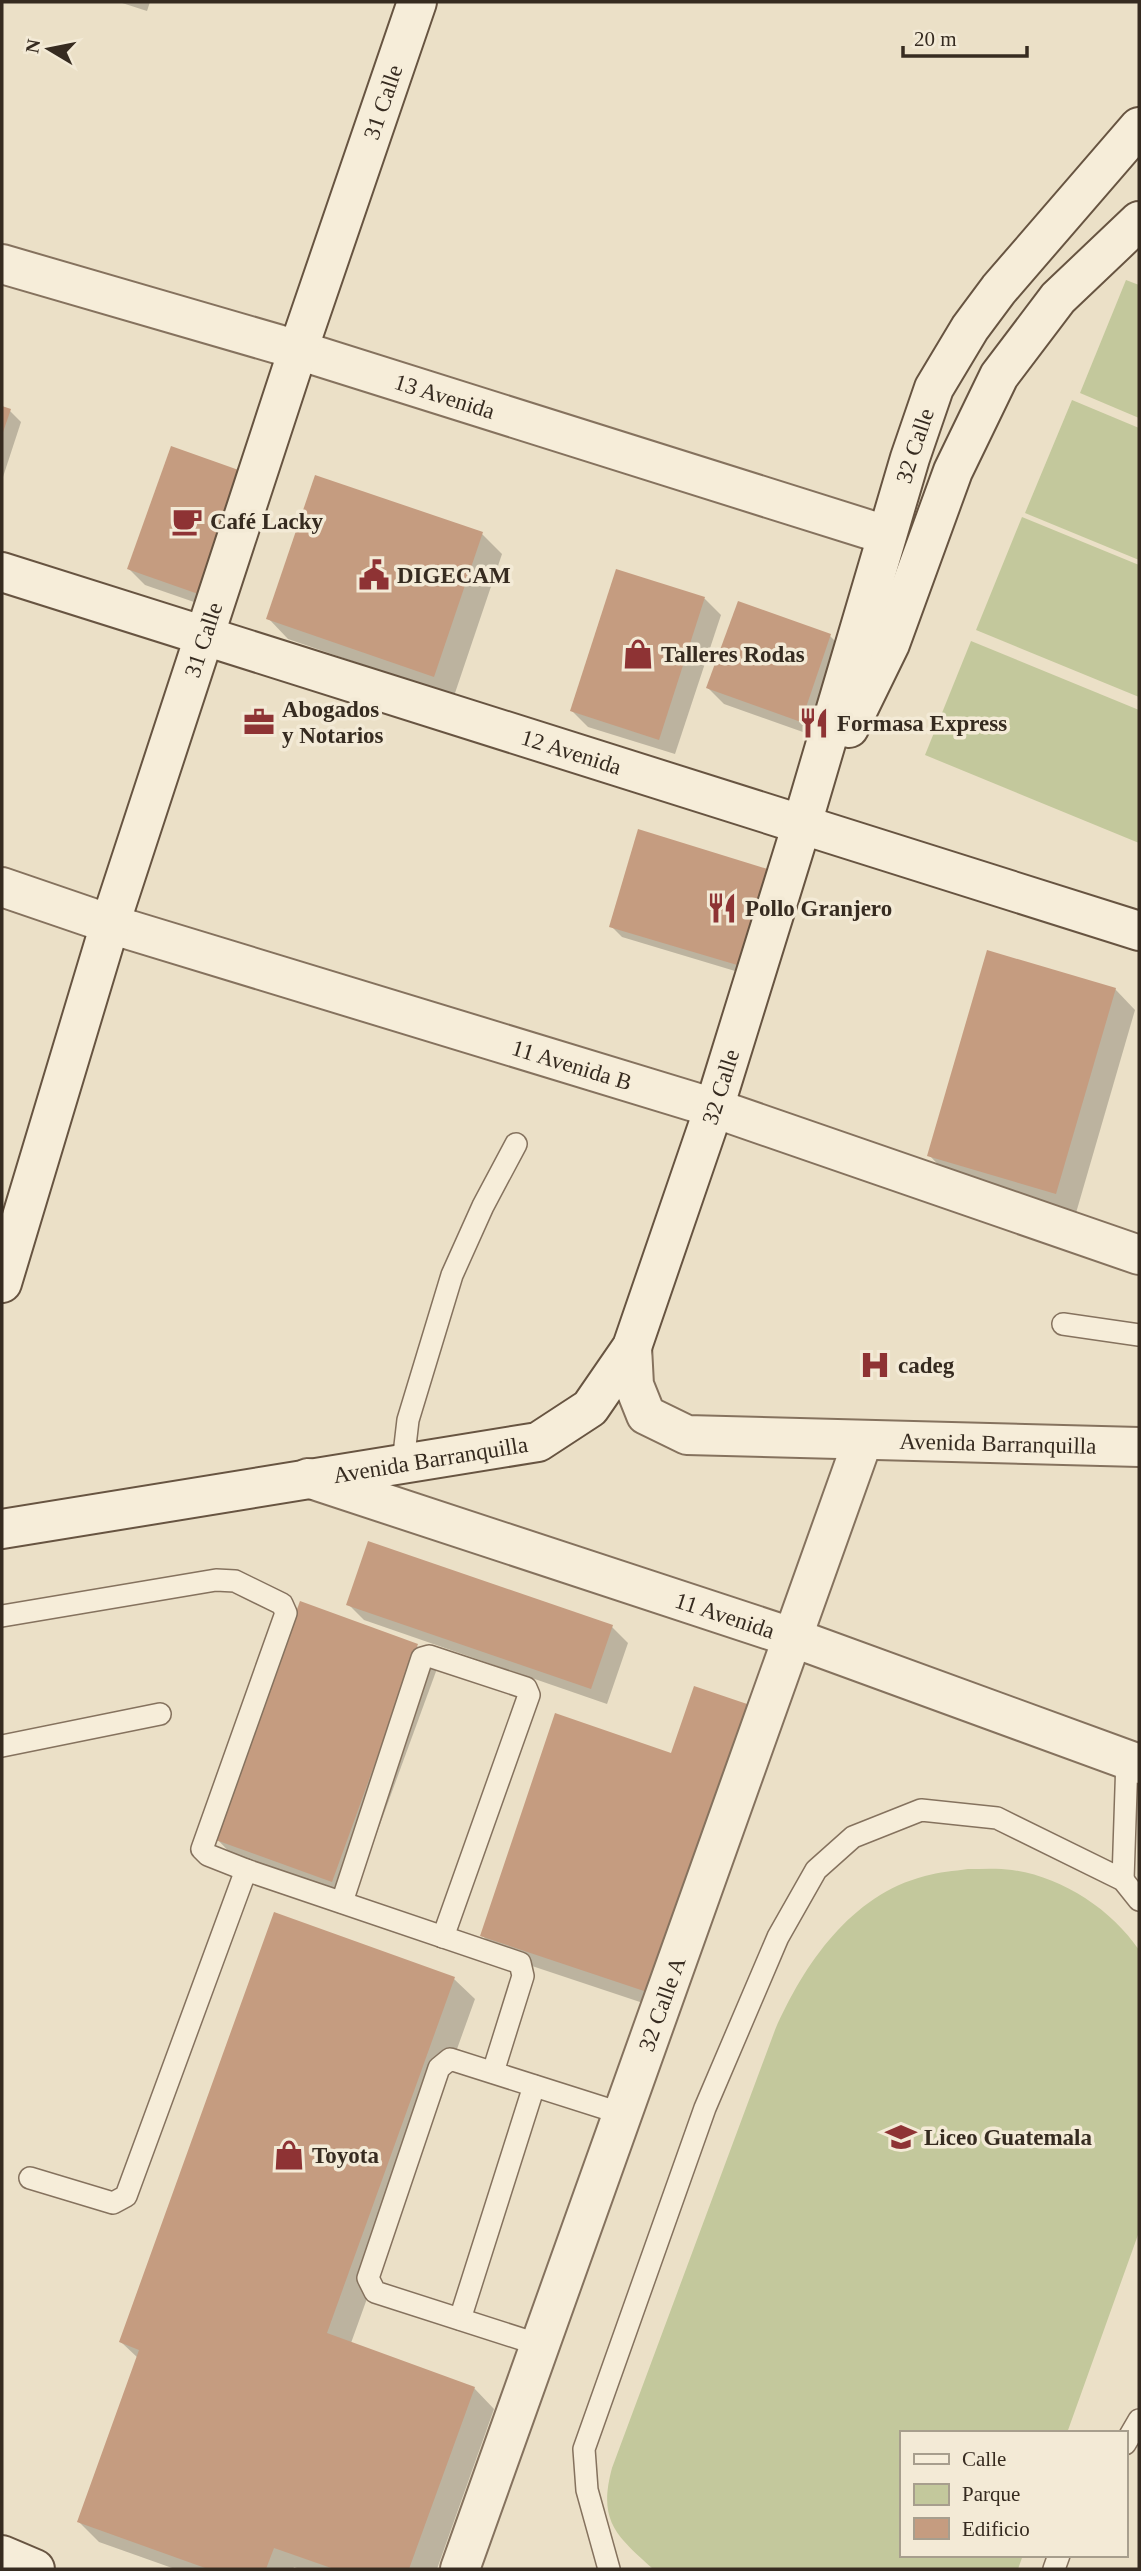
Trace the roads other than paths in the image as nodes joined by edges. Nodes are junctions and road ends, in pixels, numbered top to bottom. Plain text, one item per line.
1 (417, 2) edge
2 (1139, 127) edge
3 (1139, 221) edge
4 (2, 264) edge
5 (298, 350) junction
6 (886, 535) junction
7 (2, 572) edge
8 (205, 636) junction
9 (802, 824) junction
10 (2, 887) edge
11 (110, 923) junction
12 (1139, 930) edge
13 (714, 1108) junction
14 (516, 1144) dead end
15 (1139, 1255) edge
16 (2, 1283) edge
17 (1063, 1324) dead end
18 (1139, 1335) edge
19 (632, 1347) junction
20 (863, 1440) junction
21 (1139, 1447) edge
22 (403, 1463) junction
23 (308, 1478) junction
24 (2, 1529) edge
25 (2, 1616) edge
26 (794, 1638) junction
27 (160, 1714) dead end
28 (2, 1746) edge
29 (1133, 1762) edge
30 (246, 1870) junction
31 (1123, 1880) junction
32 (1139, 1900) edge
33 (342, 1902) junction
34 (443, 1937) junction
35 (493, 2072) junction
36 (534, 2086) junction
37 (623, 2114) junction
38 (30, 2178) dead end
39 (460, 2319) junction
40 (540, 2345) junction
41 (1139, 2420) edge
42 (1127, 2441) edge
43 (2, 2555) edge
44 (35, 2569) edge
45 (460, 2569) edge
46 (609, 2569) edge

1 - 5 street, 31 Calle
2 - 6 street, 32 Calle
3 - 9 street, 32 Calle
4 - 5 street, 13 Avenida
5 - 6 street, 13 Avenida
5 - 8 street, 31 Calle
6 - 9 street, 32 Calle
7 - 8 street, 12 Avenida
8 - 9 street, 12 Avenida
8 - 11 street, 31 Calle
9 - 12 street, 12 Avenida
9 - 13 street, 32 Calle
10 - 11 street, 11 Avenida B
11 - 13 street, 11 Avenida B
11 - 16 street, 31 Calle
13 - 15 street, 11 Avenida B
13 - 19 street, 32 Calle
14 - 22 lane
17 - 18 lane
19 - 20 street, Avenida Barranquilla
19 - 22 street, Avenida Barranquilla
20 - 21 street, Avenida Barranquilla
20 - 26 street, 32 Calle A
22 - 23 street, Avenida Barranquilla
23 - 24 street, Avenida Barranquilla
23 - 26 street, 11 Avenida
25 - 30 lane
26 - 29 street, 11 Avenida
26 - 37 street, 32 Calle A
27 - 28 lane
29 - 31 lane
30 - 33 lane
30 - 38 lane
31 - 32 lane
31 - 46 lane
33 - 34 lane
33 - 34 lane
34 - 35 lane
35 - 36 lane
35 - 39 lane
36 - 37 lane
36 - 39 lane
37 - 40 street, 32 Calle A
39 - 40 lane
40 - 45 street, 32 Calle A
41 - 42 lane
43 - 44 street

